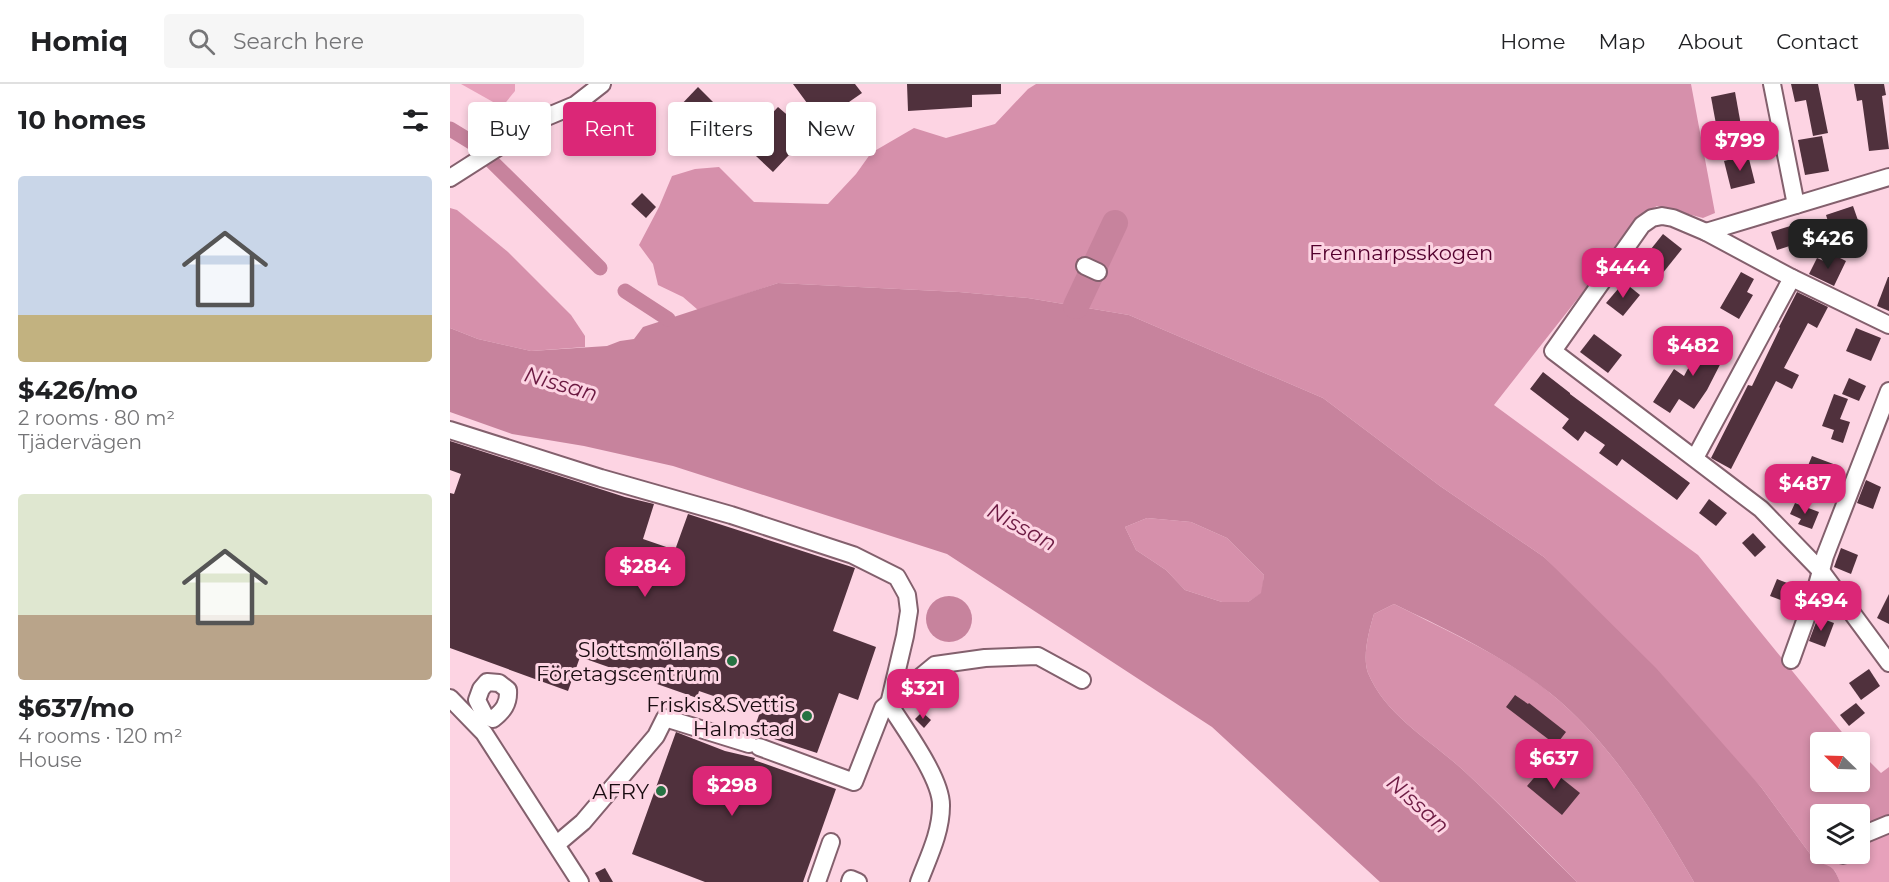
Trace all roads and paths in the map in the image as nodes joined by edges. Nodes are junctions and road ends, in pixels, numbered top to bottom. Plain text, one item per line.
1 (602, 84) edge
2 (1772, 84) edge
3 (1889, 177) edge
4 (450, 178) edge
5 (1796, 205) junction
6 (1706, 232) junction
7 (1792, 278) junction
8 (1889, 325) edge
9 (1889, 391) edge
10 (450, 430) edge
11 (1695, 458) junction
12 (1821, 571) junction
13 (1791, 660) dead end
14 (1889, 663) edge
15 (1082, 680) dead end
16 (480, 692) dead end
17 (452, 700) edge
18 (889, 704) junction
19 (1889, 824) edge
20 (1870, 832) edge
21 (831, 842) dead end
22 (557, 844) junction
23 (580, 882) edge
24 (817, 882) edge
25 (850, 882) edge
26 (858, 882) edge
27 (919, 882) edge

1 - 4 street
2 - 5 street
3 - 5 street
5 - 6 street
6 - 7 street
6 - 11 street
7 - 8 street
7 - 11 street
9 - 12 street
10 - 18 street
11 - 12 street
12 - 13 street
12 - 14 street
15 - 18 street
16 - 17 street
17 - 22 street
18 - 22 street
18 - 27 street
19 - 20 street
21 - 24 street
22 - 23 street
25 - 26 street

